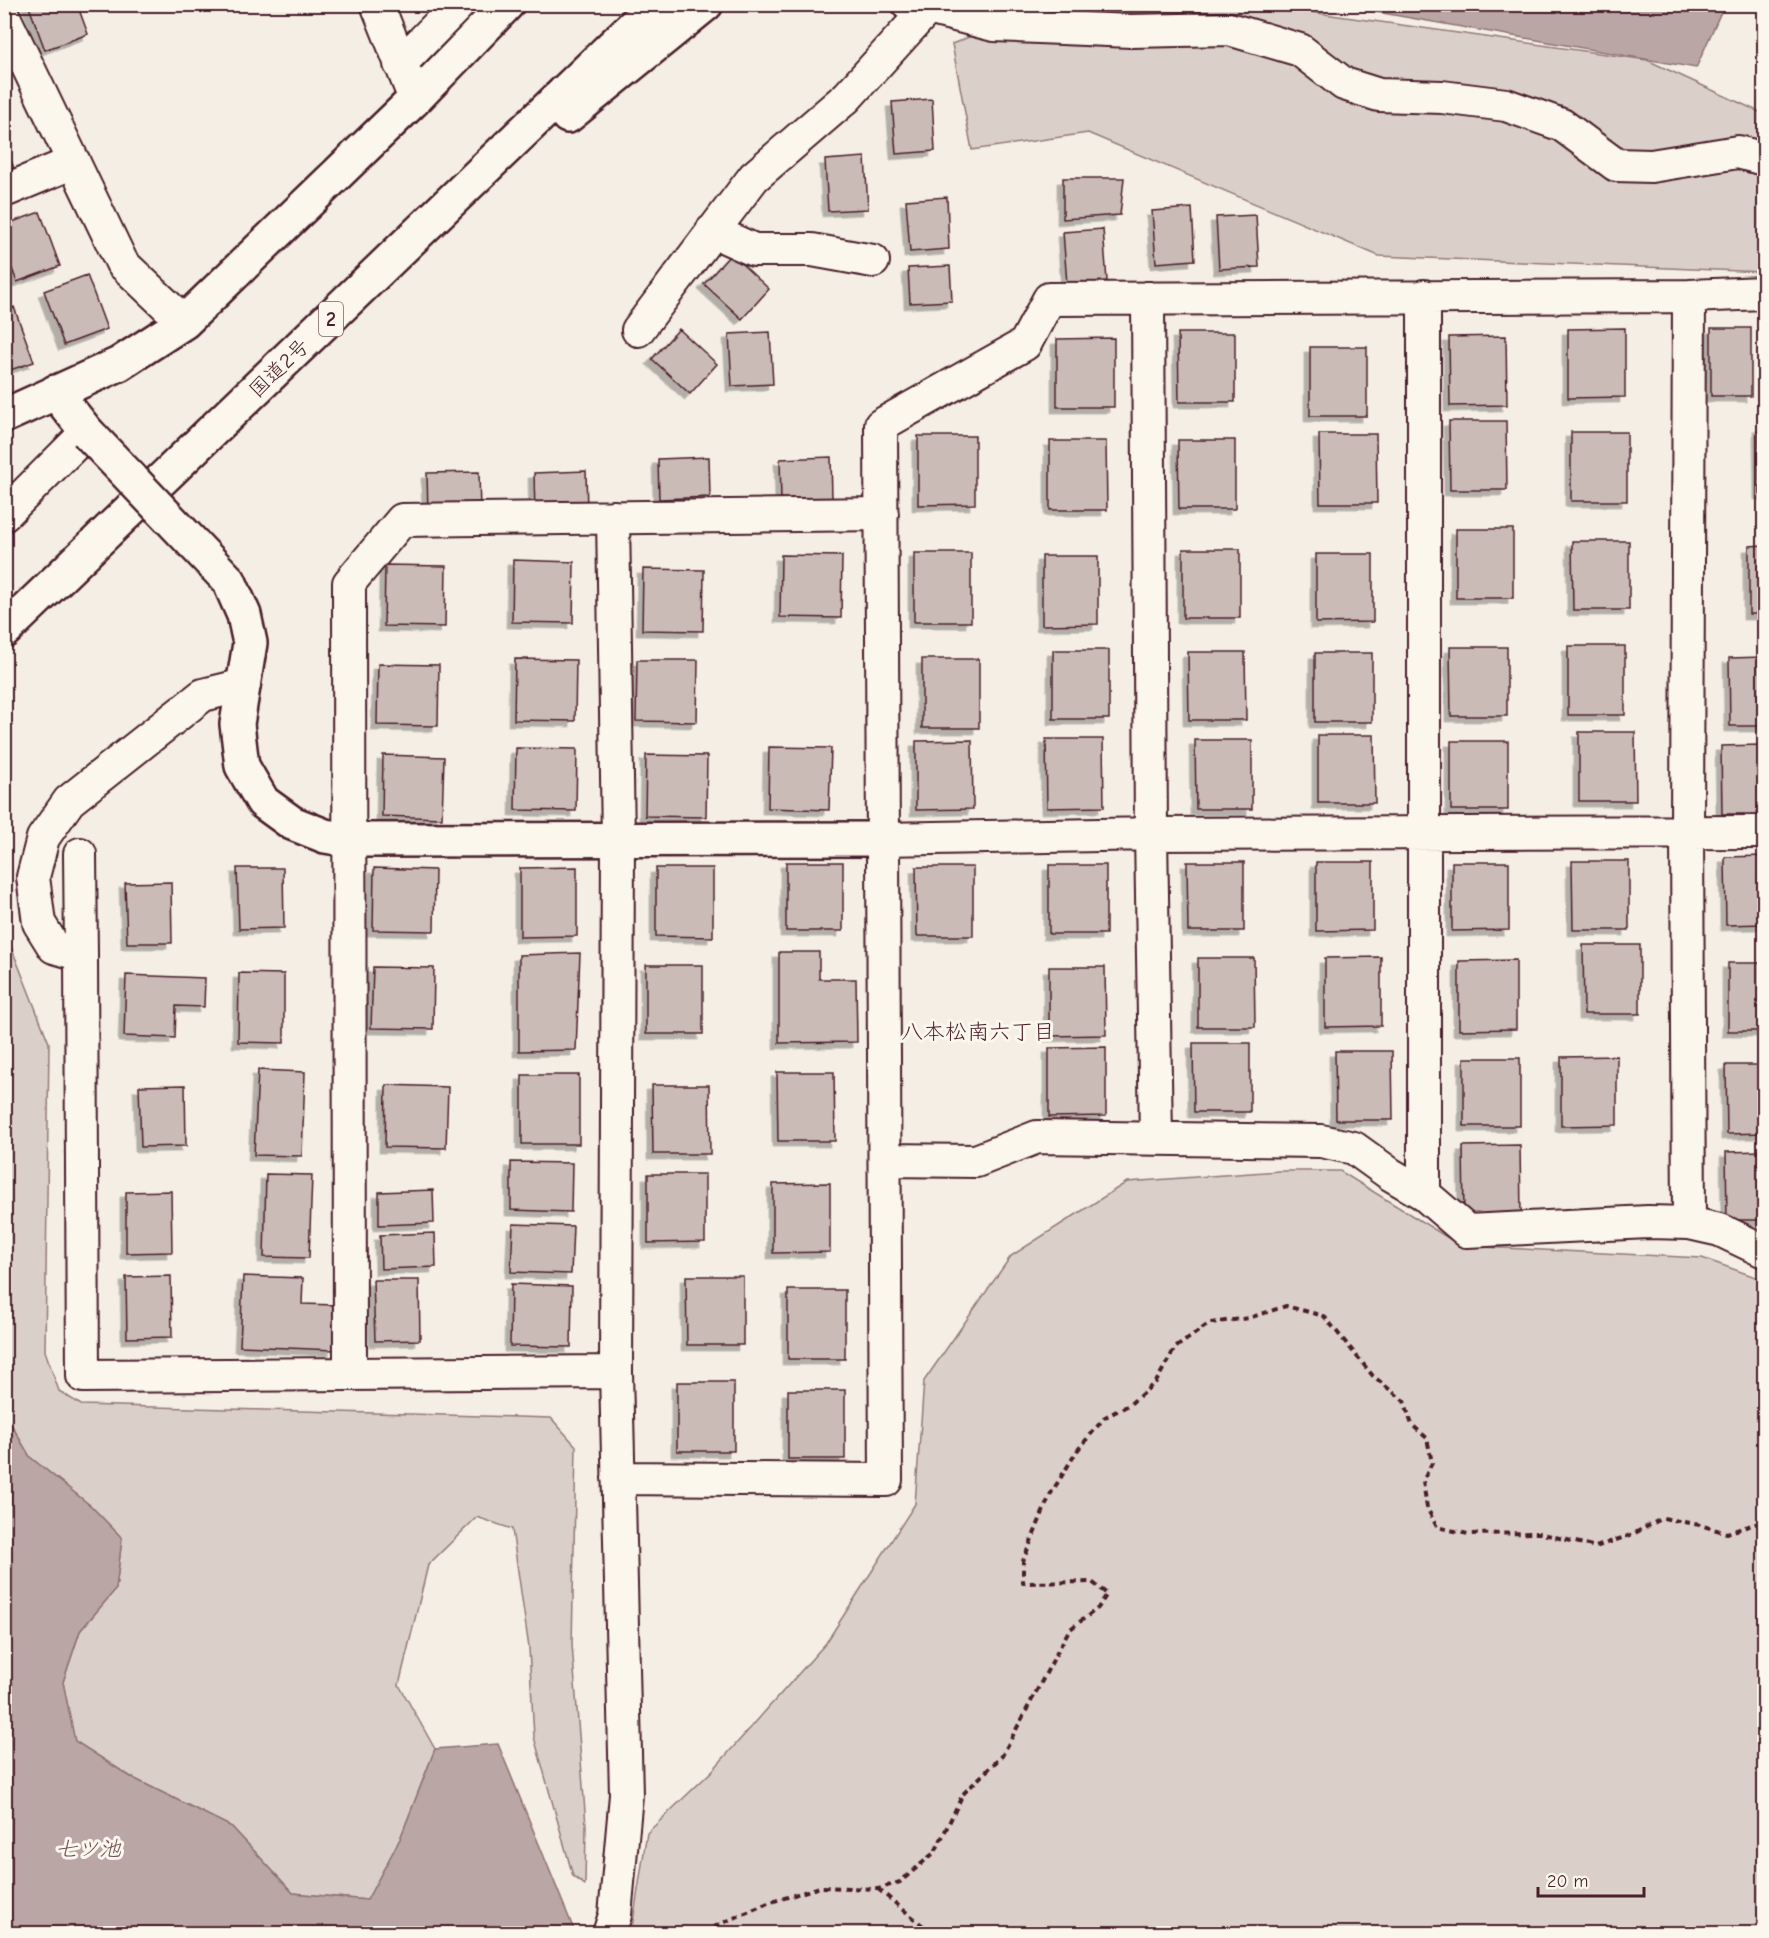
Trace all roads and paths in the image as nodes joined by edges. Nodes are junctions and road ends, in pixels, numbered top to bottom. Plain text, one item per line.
1 (376, 4) edge
2 (459, 4) edge
3 (507, 4) edge
4 (706, 4) edge
5 (655, 5) edge
6 (925, 6) edge
7 (4, 17) edge
8 (400, 64) junction
9 (415, 99) junction
10 (1764, 159) edge
11 (74, 162) junction
12 (4, 191) edge
13 (712, 231) junction
14 (404, 249) junction
15 (873, 261) dead end
16 (1764, 293) edge
17 (1424, 296) junction
18 (1689, 296) junction
19 (1148, 297) junction
20 (184, 322) junction
21 (638, 330) dead end
22 (55, 392) junction
23 (4, 416) edge
24 (87, 432) junction
25 (882, 514) junction
26 (4, 515) edge
27 (613, 517) junction
28 (4, 631) edge
29 (244, 685) junction
30 (1764, 832) edge
31 (1687, 833) junction
32 (1151, 834) junction
33 (1423, 834) junction
34 (883, 839) junction
35 (349, 840) junction
36 (618, 841) junction
37 (80, 854) dead end
38 (81, 955) junction
39 (1156, 1138) junction
40 (885, 1160) junction
41 (1424, 1194) junction
42 (1689, 1223) junction
43 (1764, 1251) edge
44 (616, 1372) junction
45 (350, 1374) junction
46 (618, 1478) junction
47 (1764, 1523) edge
48 (878, 1889) junction
49 (609, 1934) edge
50 (707, 1934) edge
51 (933, 1934) edge

1 - 8 street
2 - 8 street
3 - 9 main road
4 - 14 main road
5 - 14 main road, 国道2号 / 2
6 - 10 street
6 - 13 street
7 - 11 street
8 - 9 street
9 - 20 main road
11 - 12 street
11 - 20 street
13 - 15 street
13 - 21 street
14 - 28 main road, 国道2号 / 2
16 - 18 street
17 - 18 street
17 - 19 street
17 - 33 street
18 - 31 street
19 - 25 street
19 - 32 street
20 - 22 main road
22 - 23 main road
22 - 24 main road
24 - 26 street
24 - 29 main road, bridge
25 - 27 street
25 - 34 street
27 - 35 street
27 - 36 street
29 - 35 main road
29 - 38 street
30 - 31 street
31 - 33 street
31 - 42 street
32 - 33 street
32 - 34 street
32 - 39 street
33 - 41 street
34 - 36 main road
34 - 40 street
35 - 36 main road
35 - 45 street
36 - 44 street
37 - 38 street
38 - 45 street
39 - 40 street
39 - 41 street
40 - 46 street
41 - 42 street
42 - 43 street
44 - 45 street
44 - 46 street
46 - 49 street
47 - 48 path
48 - 50 path
48 - 51 path

